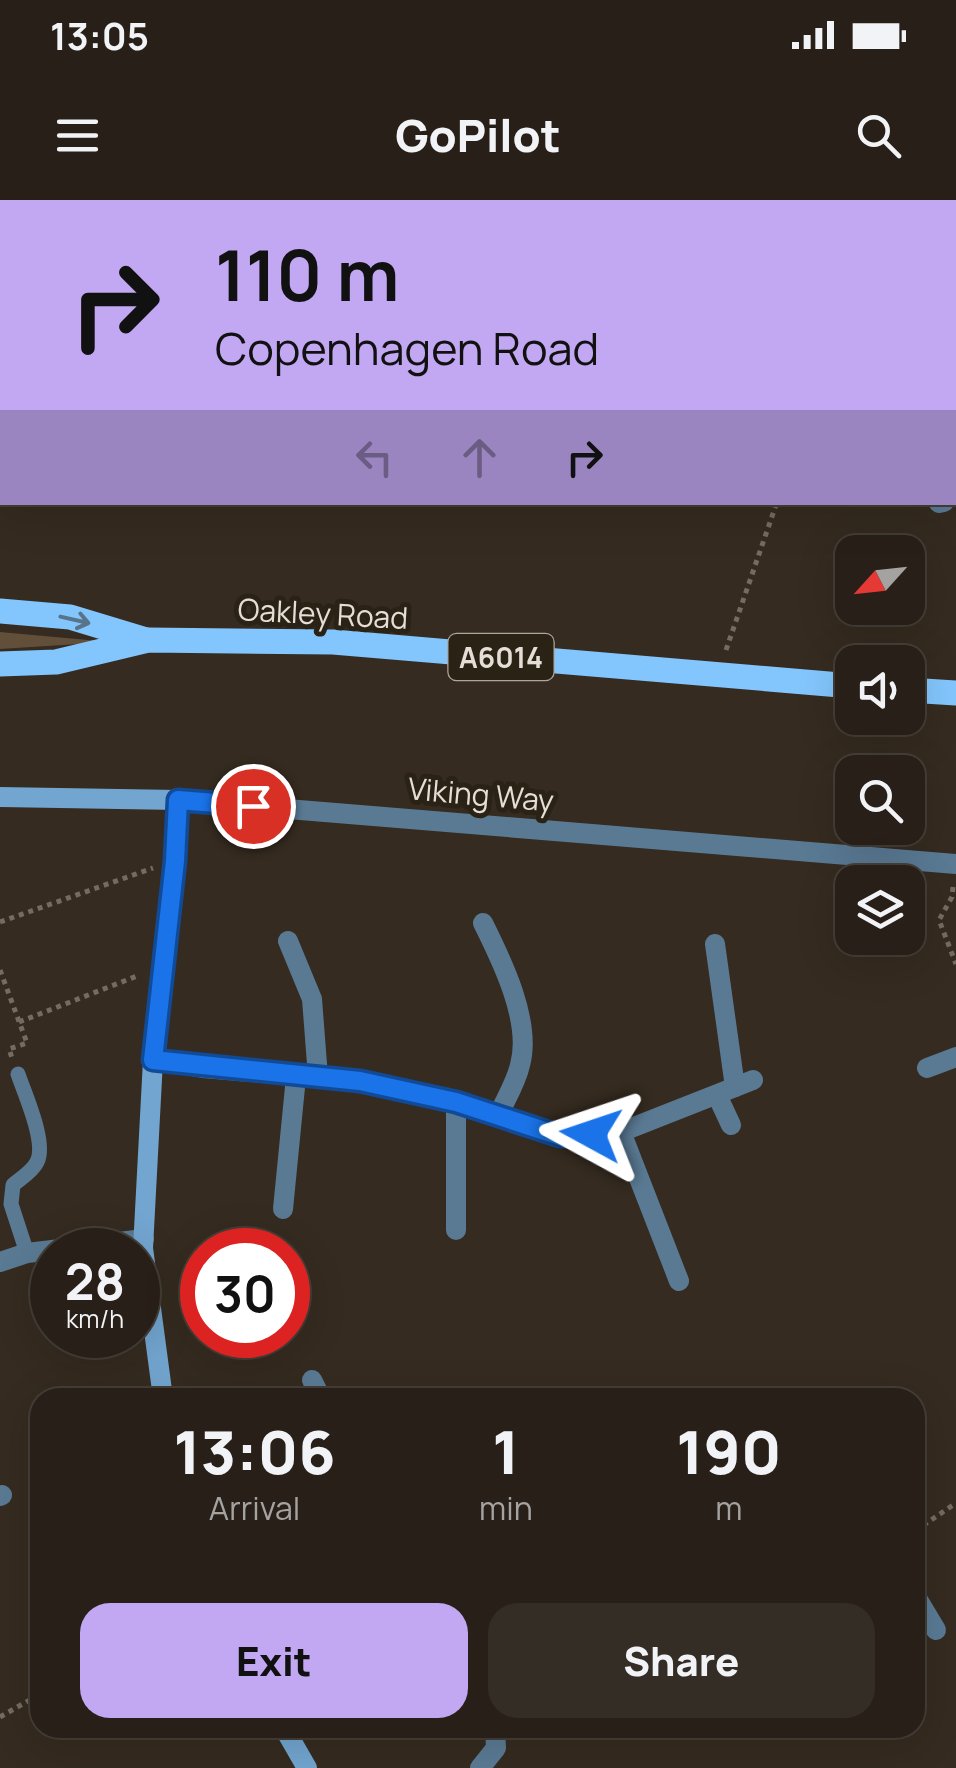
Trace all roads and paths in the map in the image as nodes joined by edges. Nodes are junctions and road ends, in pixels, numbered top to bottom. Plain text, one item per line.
1 (776, 505) edge
2 (0, 611) edge
3 (148, 640) junction
4 (0, 664) edge
5 (717, 676) junction
6 (835, 685) edge
7 (925, 691) edge
8 (956, 693) edge
9 (0, 798) edge
10 (178, 800) junction
11 (175, 861) junction
12 (956, 864) edge
13 (0, 922) edge
14 (482, 923) dead end
15 (288, 941) dead end
16 (715, 944) dead end
17 (956, 964) edge
18 (164, 966) junction
19 (0, 970) edge
20 (19, 1022) junction
21 (956, 1057) edge
22 (153, 1060) junction
23 (928, 1068) dead end
24 (18, 1074) joint
25 (296, 1077) junction
26 (318, 1077) junction
27 (735, 1087) junction
28 (456, 1102) junction
29 (498, 1116) junction
30 (731, 1125) dead end
31 (622, 1132) junction
32 (284, 1208) dead end
33 (145, 1228) edge
34 (456, 1230) dead end
35 (27, 1253) junction
36 (30, 1253) edge
37 (0, 1262) edge
38 (678, 1281) dead end
39 (158, 1358) edge
40 (162, 1388) edge
41 (956, 1503) edge
42 (925, 1524) edge
43 (925, 1612) edge
44 (936, 1630) dead end
45 (30, 1700) edge
46 (0, 1716) edge
47 (290, 1738) edge
48 (496, 1738) edge
49 (307, 1768) edge
50 (480, 1768) edge

1 - 5 path
2 -> 3 main road, Oakley Road / A6014
3 - 4 main road, Oakley Road / A6014
3 - 5 main road, Oakley Road / A6014
5 - 6 main road, Oakley Road / A6014
7 - 8 main road
9 - 10 street, Viking Way
10 - 11 street
10 - 12 street, Viking Way
11 - 13 path
11 - 18 street
12 - 17 path
14 - 29 street
15 - 26 street
16 - 27 street
18 - 20 path
18 - 22 street
19 - 20 path
20 - 24 path
21 - 23 street
22 - 25 street
22 - 33 street
24 - 35 lane
25 - 26 street
25 - 32 street
26 - 28 street
27 - 30 street
27 - 31 street
28 - 29 street
28 - 34 street
29 - 31 street
31 - 38 street
35 - 36 street
35 - 37 street
39 - 40 street
41 - 42 path
43 - 44 street
45 - 46 path
47 - 49 street
48 - 50 street

